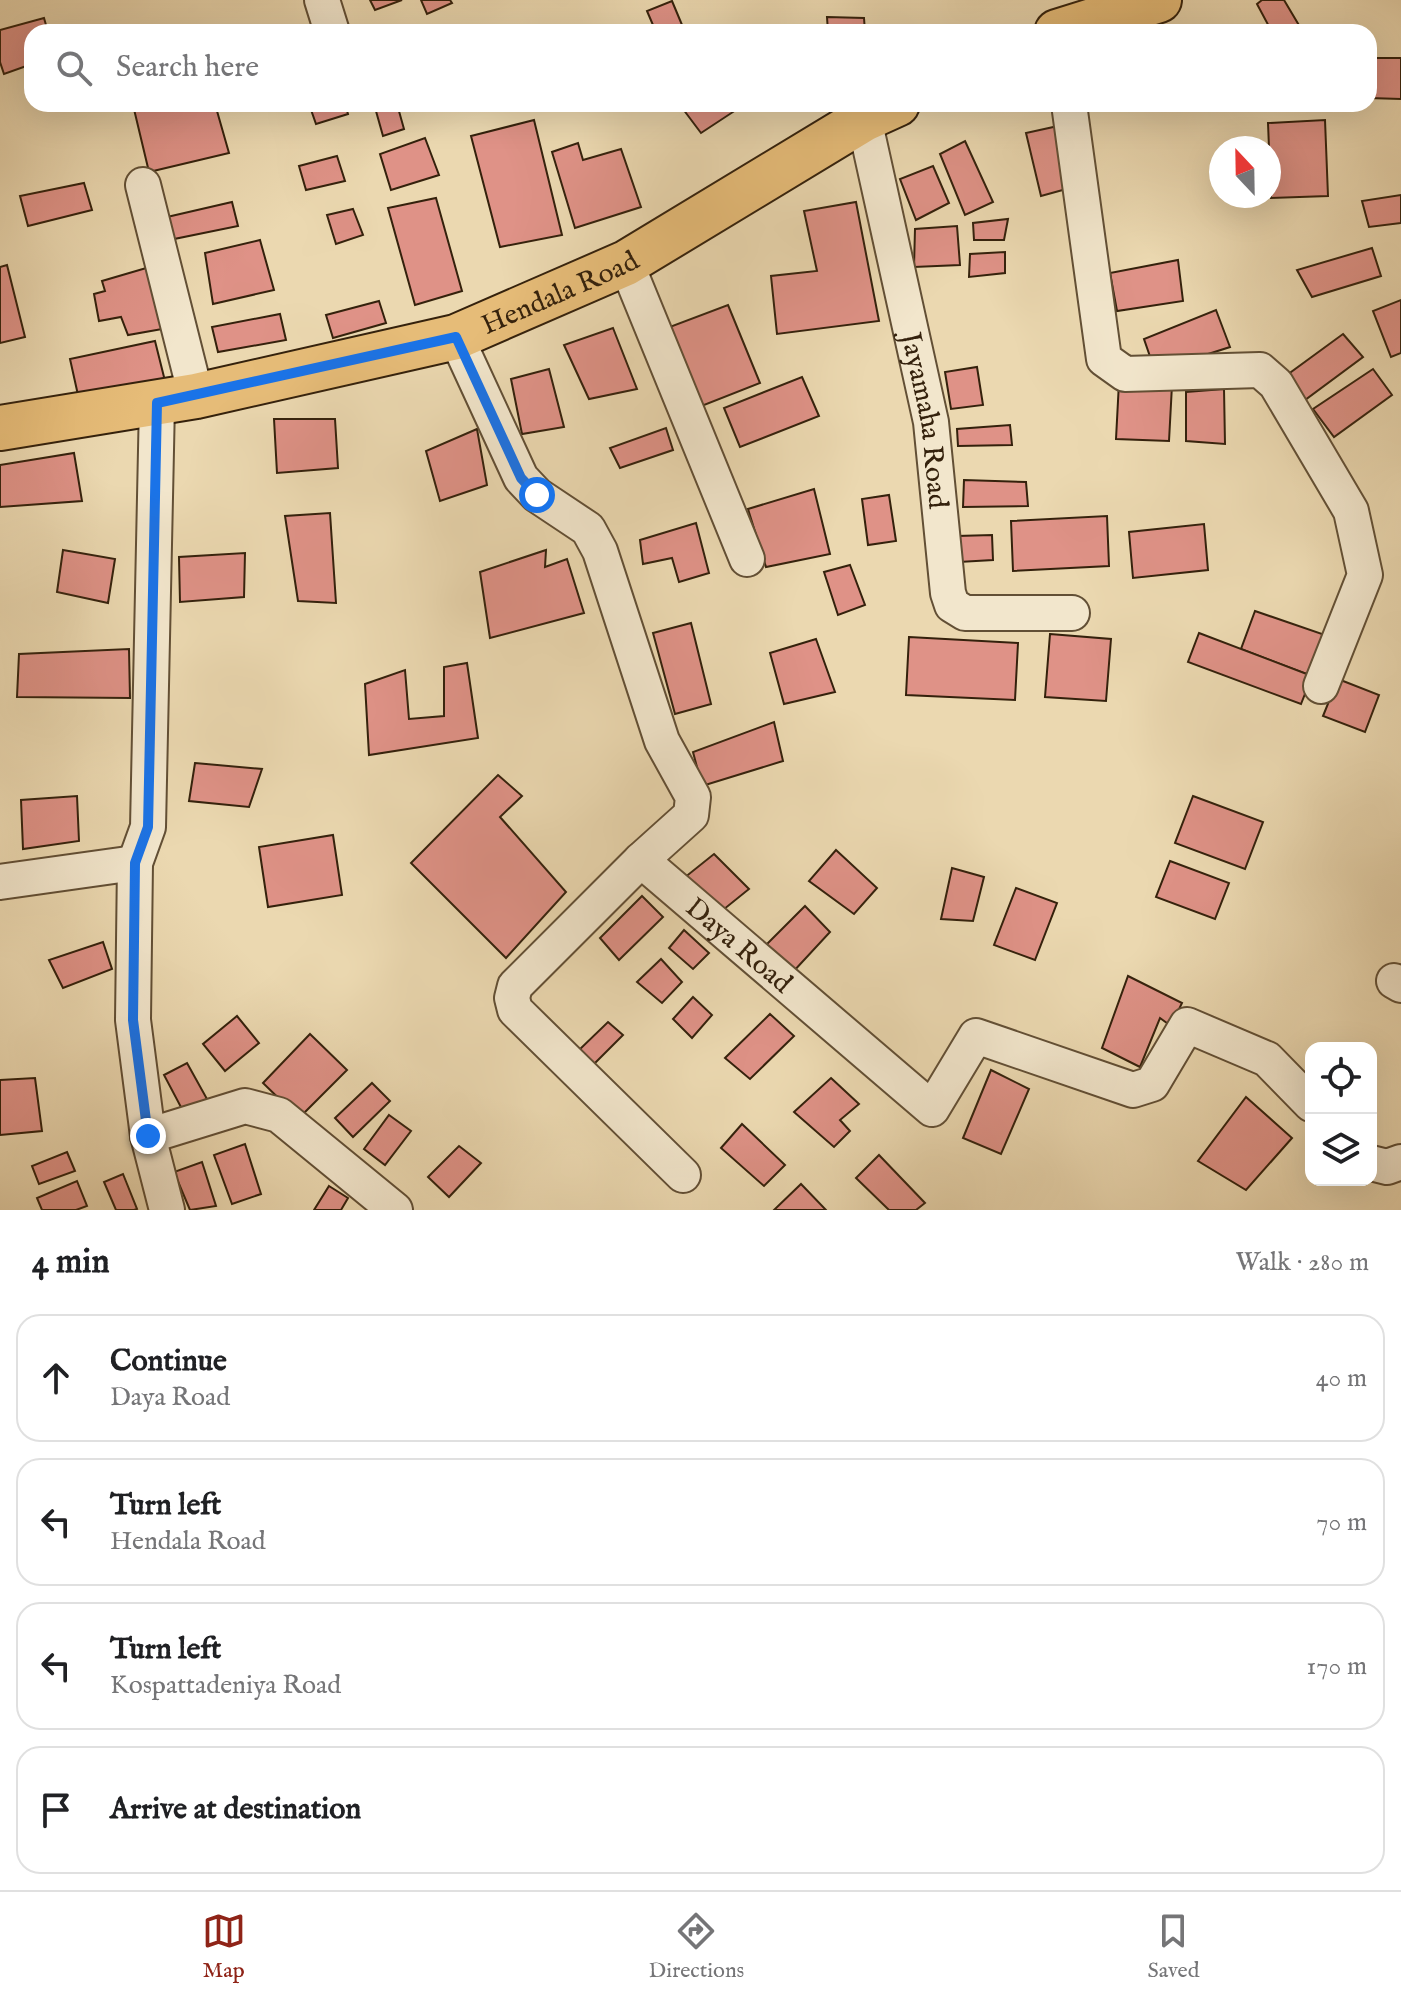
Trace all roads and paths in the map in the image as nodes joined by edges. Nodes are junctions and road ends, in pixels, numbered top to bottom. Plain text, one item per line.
1 (322, 0) edge
2 (1159, 0) edge
3 (330, 24) edge
4 (1083, 24) edge
5 (880, 112) edge
6 (1070, 112) edge
7 (143, 185) dead end
8 (626, 263) junction
9 (456, 337) junction
10 (177, 400) junction
11 (0, 428) edge
12 (747, 559) dead end
13 (1072, 613) dead end
14 (1321, 686) dead end
15 (641, 860) junction
16 (135, 863) junction
17 (0, 882) edge
18 (1305, 1098) edge
19 (148, 1136) junction
20 (1401, 1162) edge
21 (1377, 1164) edge
22 (683, 1175) dead end
23 (167, 1210) edge
24 (395, 1210) edge

1 - 3 street
2 - 4 main road
5 - 8 main road, Hendala Road
5 - 13 street, Jayamaha Road
6 - 14 street
7 - 10 street
8 - 9 main road, Hendala Road
8 - 12 street
9 - 10 main road, Hendala Road
9 - 15 street
10 - 11 main road, Hendala Road
10 - 16 street
15 - 18 street, Daya Road
15 - 22 street
16 - 17 street
16 - 19 street
19 - 23 street
19 - 24 street
20 - 21 street

